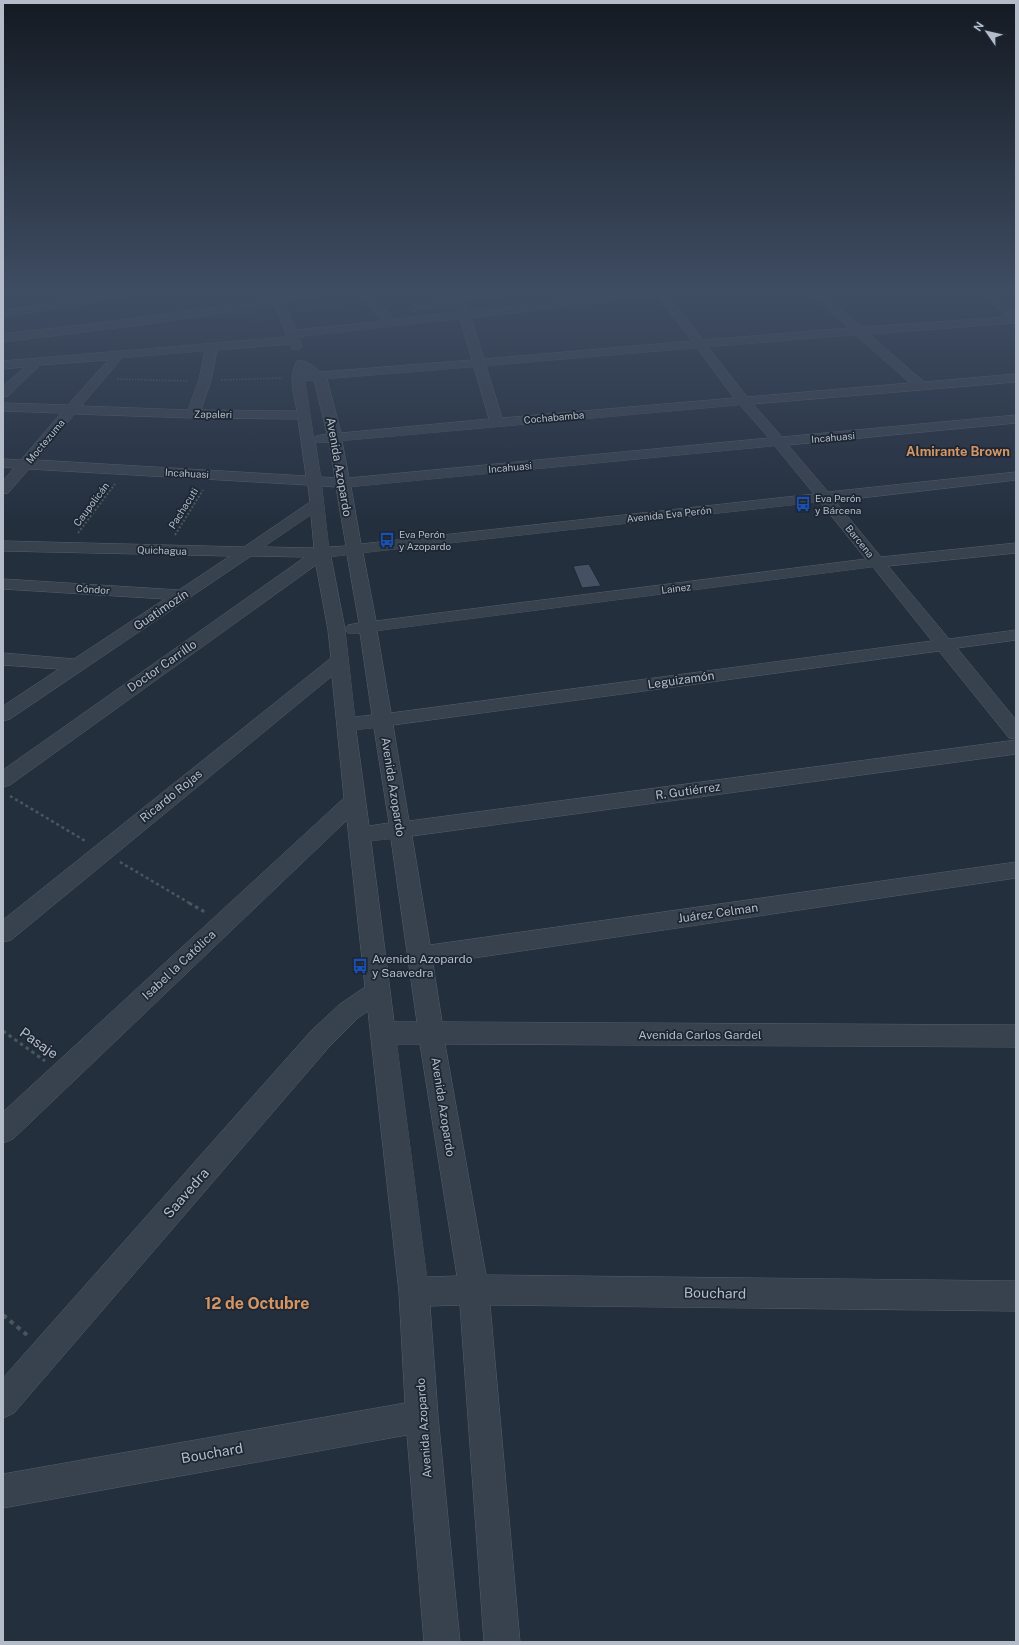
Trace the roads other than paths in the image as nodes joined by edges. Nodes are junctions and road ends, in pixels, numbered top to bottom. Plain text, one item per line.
1 (28, 370) edge
2 (105, 370) edge
3 (207, 370) edge
4 (300, 370) edge
5 (309, 370) edge
6 (402, 370) edge
7 (481, 370) edge
8 (719, 370) edge
9 (903, 370) edge
10 (320, 377) junction
11 (298, 378) junction
12 (1016, 378) edge
13 (920, 385) junction
14 (3, 393) edge
15 (743, 401) junction
16 (3, 407) edge
17 (71, 410) junction
18 (193, 414) junction
19 (304, 415) junction
20 (1016, 419) edge
21 (497, 422) junction
22 (335, 438) junction
23 (308, 440) junction
24 (779, 442) junction
25 (3, 463) edge
26 (26, 465) junction
27 (1016, 476) edge
28 (314, 480) junction
29 (342, 483) junction
30 (3, 490) edge
31 (823, 496) junction
32 (318, 504) junction
33 (347, 512) junction
34 (3, 546) edge
35 (1016, 548) edge
36 (353, 550) junction
37 (246, 552) junction
38 (322, 553) junction
39 (877, 562) junction
40 (3, 584) edge
41 (183, 595) junction
42 (368, 627) junction
43 (337, 630) junction
44 (1016, 635) edge
45 (944, 644) junction
46 (3, 659) edge
47 (340, 660) junction
48 (78, 665) junction
49 (3, 715) edge
50 (383, 721) junction
51 (346, 725) junction
52 (1016, 733) edge
53 (1016, 747) edge
54 (3, 780) edge
55 (355, 800) junction
56 (400, 830) junction
57 (359, 835) junction
58 (1016, 870) edge
59 (3, 933) edge
60 (420, 956) junction
61 (378, 991) junction
62 (383, 1033) junction
63 (431, 1034) junction
64 (1016, 1036) edge
65 (3, 1130) edge
66 (474, 1290) junction
67 (414, 1292) junction
68 (1016, 1296) edge
69 (3, 1402) edge
70 (422, 1416) junction
71 (3, 1490) edge
72 (442, 1642) edge
73 (502, 1642) edge

1 - 14 street
2 - 17 street, Moctezuma
3 - 18 street
4 - 11 street, Avenida Azopardo
5 - 10 street
6 - 10 street
7 - 21 street
8 - 15 street, Barcena
9 - 13 street
10 - 11 street
10 - 22 street, Avenida Azopardo
11 - 19 street, Avenida Azopardo
12 - 13 street, Cochabamba
13 - 15 street, Cochabamba
15 - 21 street, Cochabamba
15 - 24 street, Barcena
16 - 17 street, Zapaleri
17 - 18 street, Zapaleri
17 - 26 street, Moctezuma
18 - 19 street, Zapaleri
19 - 23 street, Avenida Azopardo
20 - 24 street, Incahuasi
21 - 22 street, Cochabamba
22 - 23 street, Cochabamba
22 - 29 street, Avenida Azopardo
23 - 28 street, Avenida Azopardo
24 - 29 street, Incahuasi
24 - 31 street, Barcena
25 - 26 street, Incahuasi
26 - 28 street, Incahuasi
26 - 30 street, Moctezuma
27 - 31 street, Avenida Eva Perón
28 - 29 street, Incahuasi
28 - 32 street, Avenida Azopardo
29 - 33 street, Avenida Azopardo
31 - 36 street, Avenida Eva Perón
31 - 39 street, Barcena
32 - 33 street
32 - 37 street, Guatimozín
32 - 38 street, Avenida Azopardo
33 - 36 street, Avenida Azopardo
34 - 37 street, Quichagua
35 - 39 street, Lainez
36 - 38 street, Avenida Eva Perón
36 - 42 street, Avenida Azopardo
37 - 38 street, Quichagua
37 - 41 street, Guatimozín
38 - 43 street, Avenida Azopardo
38 - 54 street, Doctor Carrillo
39 - 42 street, Lainez
39 - 45 street, Barcena
40 - 41 street, Cóndor
41 - 48 street, Guatimozín
42 - 43 street, Lainez
42 - 50 street, Avenida Azopardo
43 - 47 street, Avenida Azopardo
44 - 45 street, Leguizamón
45 - 50 street, Leguizamón
45 - 52 street, Barcena
46 - 48 street
47 - 51 street, Avenida Azopardo
47 - 59 street, Ricardo Rojas
48 - 49 street, Guatimozín
50 - 51 street, Leguizamón
50 - 56 street, Avenida Azopardo
51 - 55 street, Avenida Azopardo
53 - 56 street, R. Gutiérrez
55 - 57 street, Avenida Azopardo
55 - 65 street, Isabel la Católica
56 - 57 street, R. Gutiérrez
56 - 60 street, Avenida Azopardo
57 - 61 street, Avenida Azopardo
58 - 60 street, Juárez Celman
60 - 63 street, Avenida Azopardo
61 - 62 street, Avenida Azopardo
61 - 69 street, Saavedra
62 - 63 street, Avenida Carlos Gardel
62 - 67 street, Avenida Azopardo
63 - 64 street, Avenida Carlos Gardel
63 - 66 street, Avenida Azopardo
66 - 67 street, Bouchard
66 - 68 street, Bouchard
66 - 73 street, Avenida Azopardo
67 - 70 street, Avenida Azopardo
70 - 71 street, Bouchard
70 - 72 street, Avenida Azopardo

